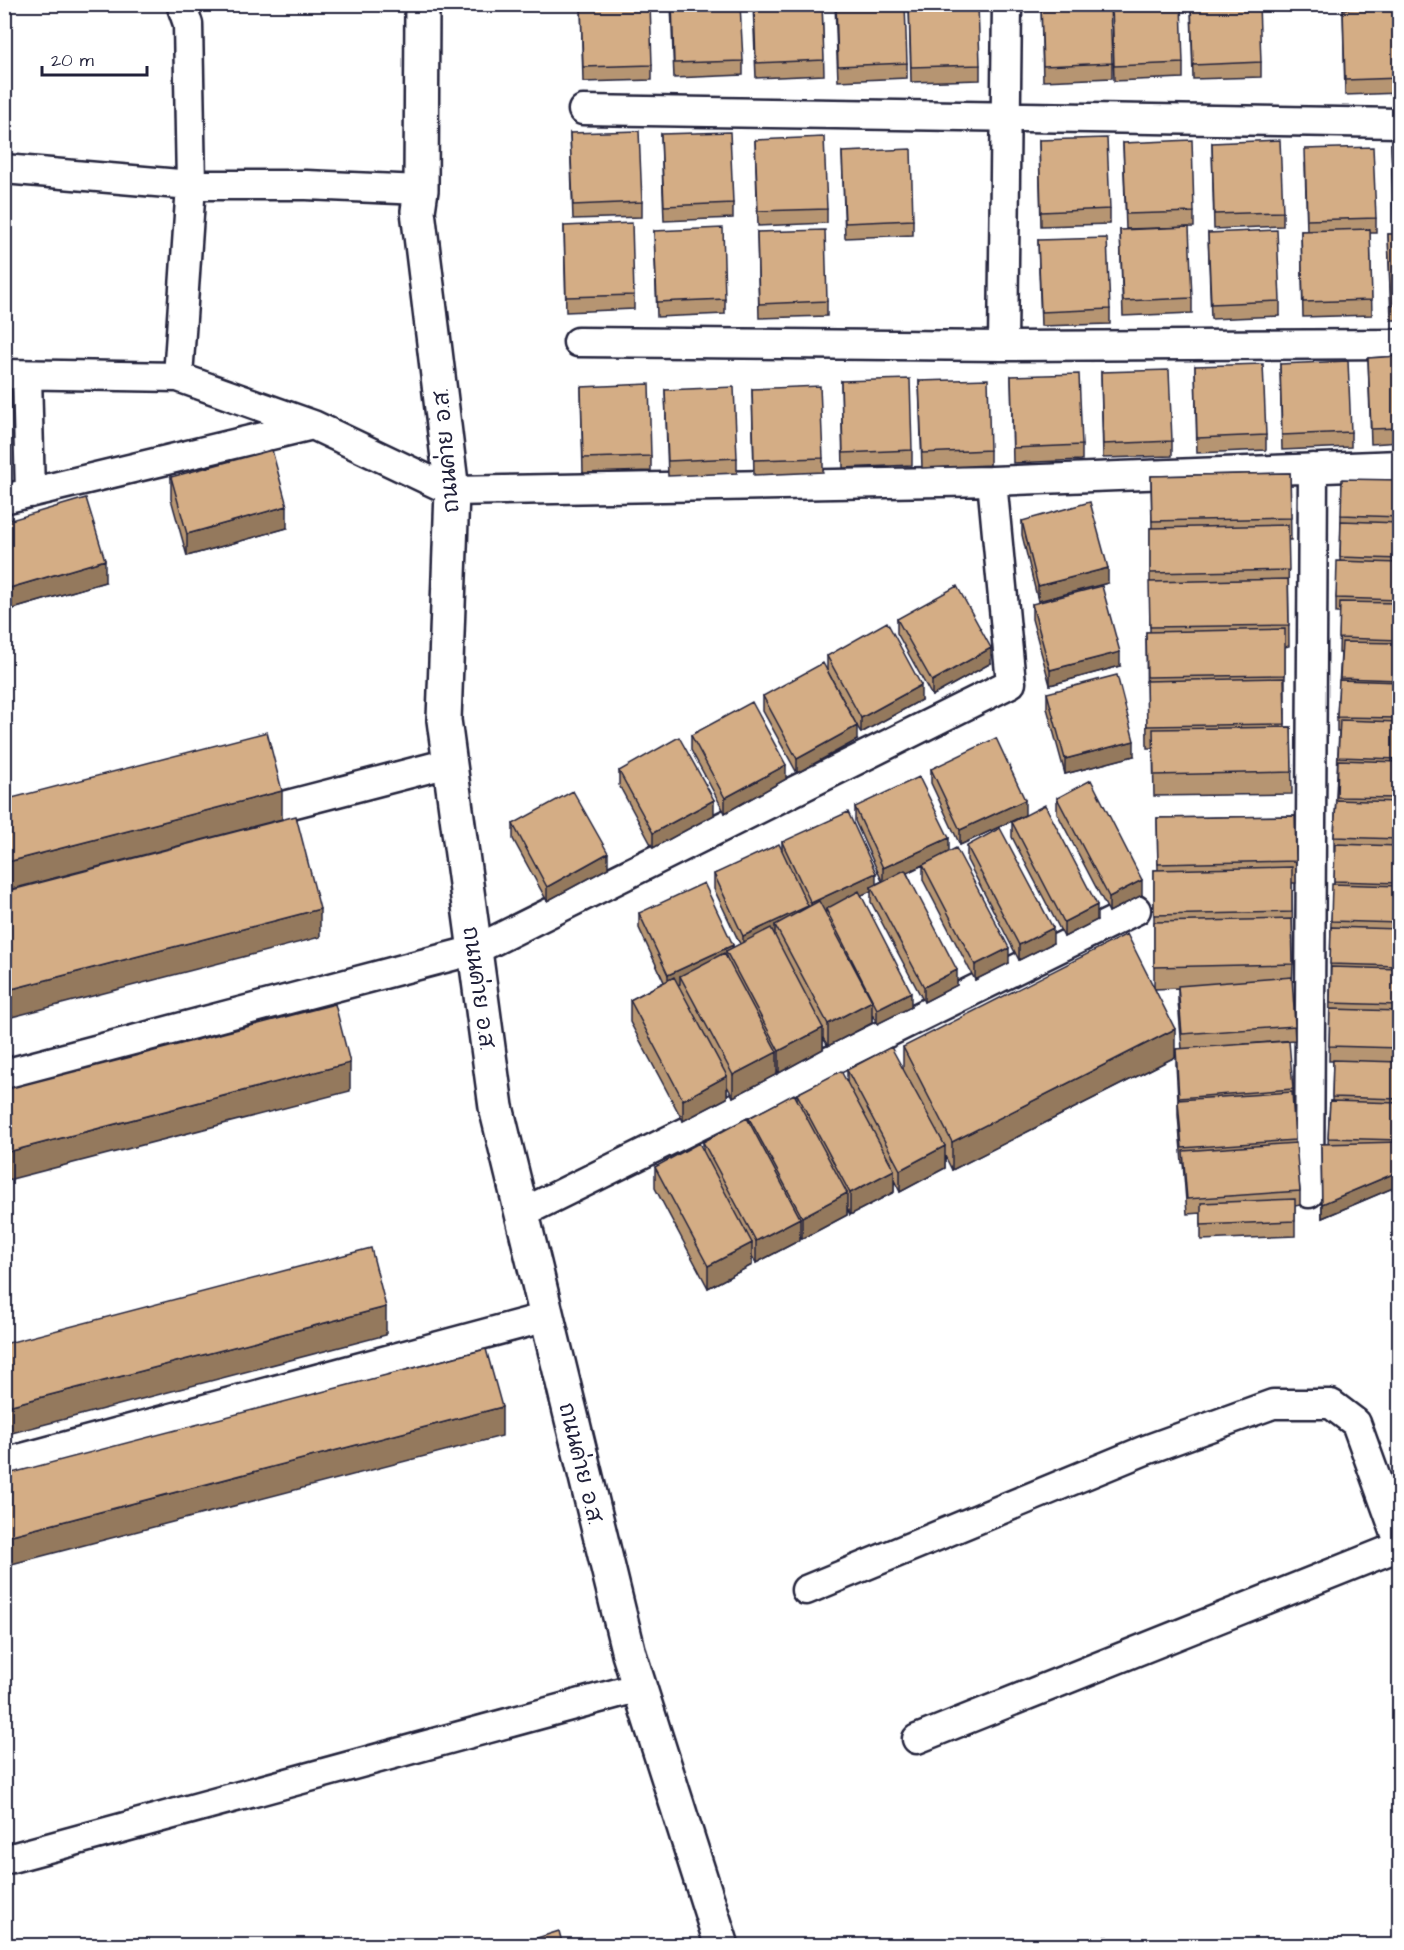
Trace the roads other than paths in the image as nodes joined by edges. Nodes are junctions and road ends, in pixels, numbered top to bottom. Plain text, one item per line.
1 (181, 4) edge
2 (422, 4) edge
3 (1007, 4) edge
4 (583, 110) dead end
5 (1006, 116) junction
6 (1400, 123) edge
7 (4, 169) edge
8 (191, 185) junction
9 (421, 190) junction
10 (578, 342) dead end
11 (1400, 344) edge
12 (1003, 345) junction
13 (16, 375) edge
14 (178, 377) junction
15 (313, 425) junction
16 (1400, 465) edge
17 (1313, 468) junction
18 (992, 481) junction
19 (452, 491) junction
20 (17, 496) edge
21 (449, 762) junction
22 (221, 822) edge
23 (1136, 910) dead end
24 (475, 950) junction
25 (4, 1074) edge
26 (1309, 1193) dead end
27 (522, 1213) junction
28 (547, 1317) junction
29 (4, 1463) edge
30 (1400, 1545) edge
31 (806, 1590) dead end
32 (640, 1687) junction
33 (916, 1739) dead end
34 (4, 1860) edge
35 (722, 1946) edge
36 (1100, 1946) edge
37 (1105, 1946) edge

1 - 8 street
2 - 9 street, ถนนค่าย อ.ส.
3 - 5 street
4 - 5 street
5 - 6 street
5 - 12 street
7 - 8 street
8 - 9 street
8 - 14 street
9 - 19 street, ถนนค่าย อ.ส.
10 - 12 street
11 - 12 street
13 - 14 street
13 - 20 street
14 - 15 street
15 - 19 street
15 - 20 street
16 - 17 street
17 - 18 street
17 - 26 street
18 - 19 street
18 - 24 street
19 - 21 street, ถนนค่าย อ.ส.
21 - 22 street
21 - 24 street, ถนนค่าย อ.ส.
23 - 27 street
24 - 25 street
24 - 27 street, ถนนค่าย อ.ส.
27 - 28 street, ถนนค่าย อ.ส.
28 - 29 street
28 - 32 street, ถนนค่าย อ.ส.
30 - 31 street
30 - 33 street
32 - 34 street
32 - 35 street, ถนนค่าย อ.ส.
36 - 37 lane

